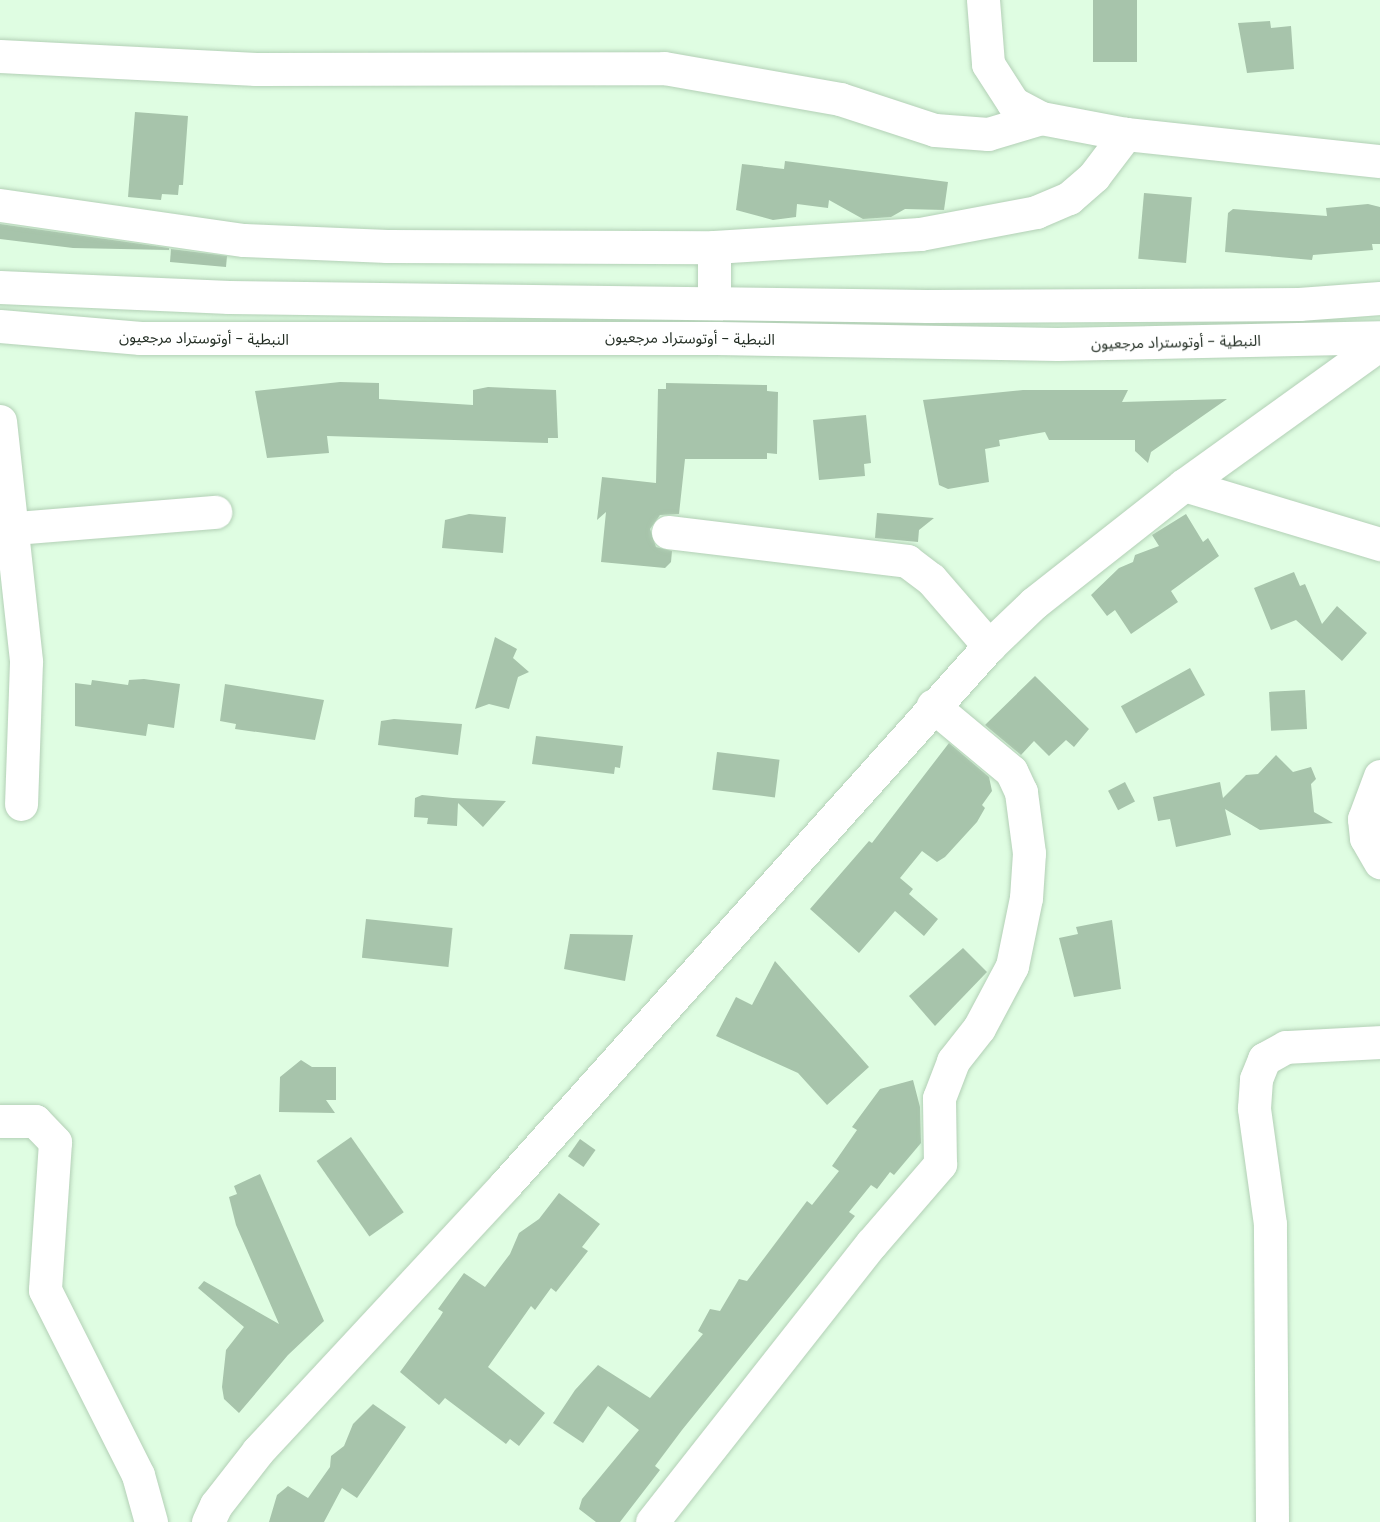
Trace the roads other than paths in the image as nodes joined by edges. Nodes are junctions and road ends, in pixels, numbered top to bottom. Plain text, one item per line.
1 (983, 0) edge
2 (0, 56) edge
3 (1041, 118) junction
4 (1126, 134) junction
5 (1380, 161) edge
6 (0, 206) edge
7 (714, 247) junction
8 (0, 287) edge
9 (1380, 298) edge
10 (714, 301) junction
11 (0, 326) edge
12 (1380, 336) edge
13 (1380, 344) edge
14 (0, 421) edge
15 (1184, 485) junction
16 (215, 512) dead end
17 (15, 528) junction
18 (668, 532) dead end
19 (1380, 544) edge
20 (989, 646) junction
21 (933, 706) junction
22 (1380, 776) edge
23 (21, 804) dead end
24 (1380, 862) edge
25 (1380, 1042) edge
26 (0, 1121) edge
27 (151, 1522) edge
28 (208, 1522) edge
29 (652, 1522) edge
30 (1272, 1522) edge

1 - 3 main road
2 - 3 main road
3 - 4 main road
4 - 5 main road
4 - 7 main road
6 - 7 main road
7 - 10 main road
8 - 10 main road
9 - 10 main road
11 - 12 main road, النبطية - أوتوستراد مرجعيون
13 - 15 main road
14 - 17 main road
15 - 19 main road
15 - 20 main road
16 - 17 main road
17 - 23 main road
18 - 20 main road
20 - 21 main road
21 - 28 main road
21 - 29 main road
22 - 24 main road
25 - 30 main road
26 - 27 main road

